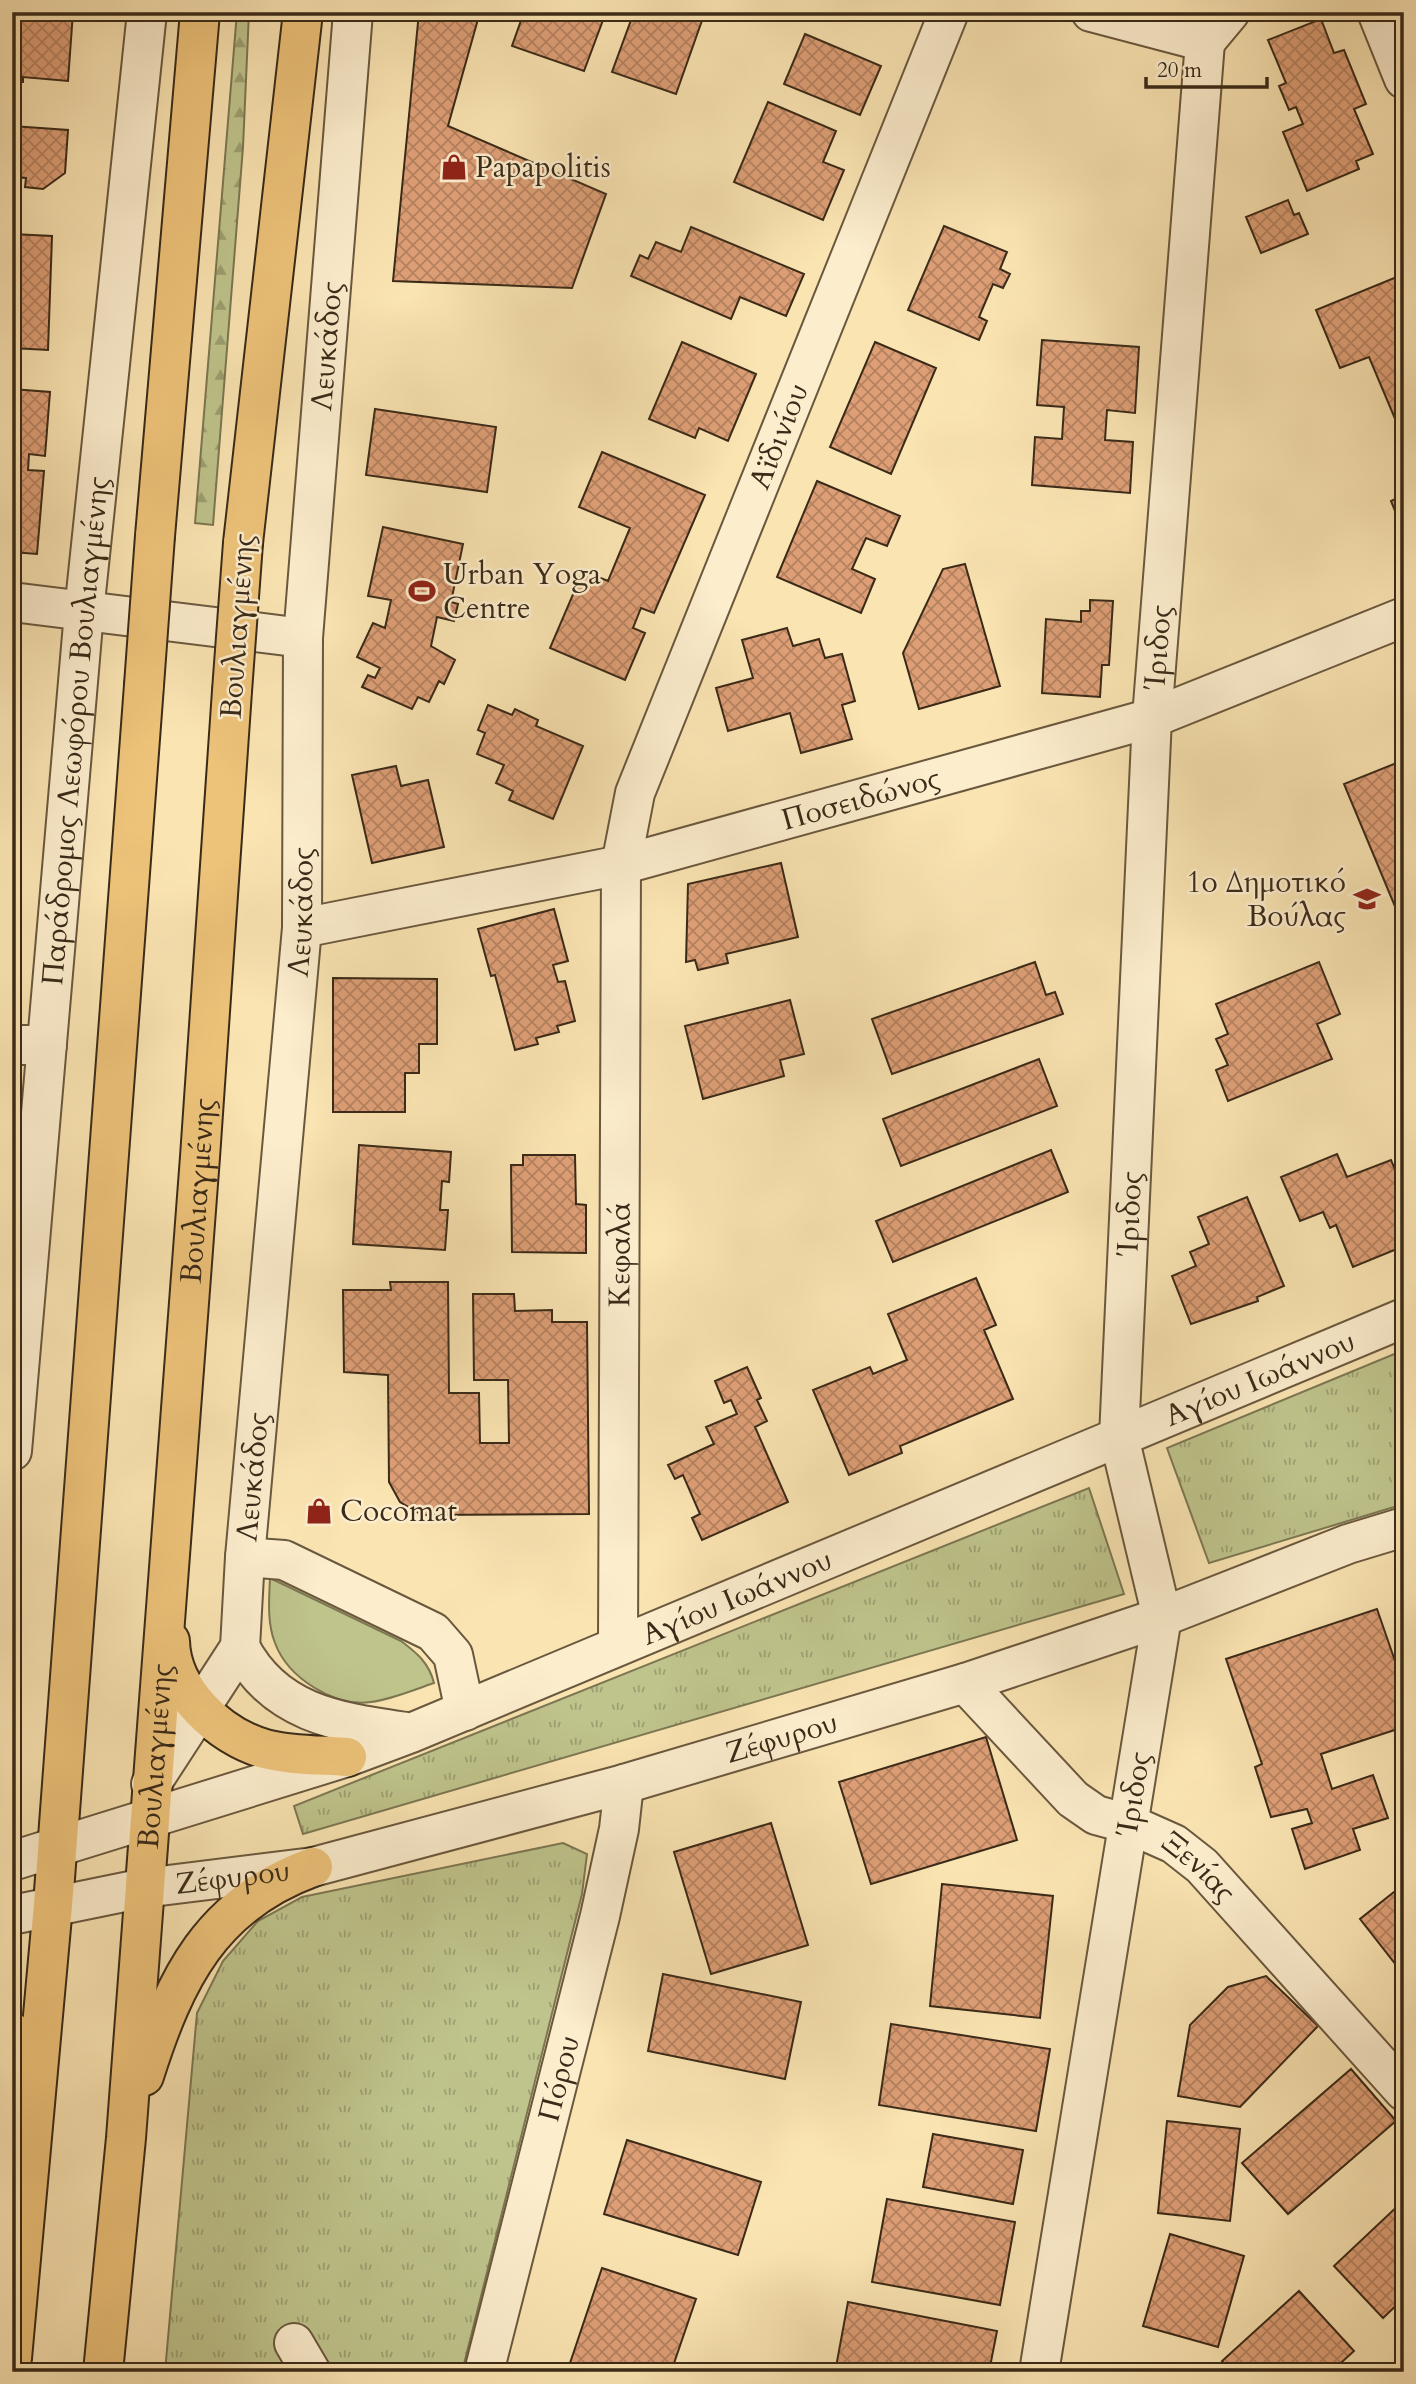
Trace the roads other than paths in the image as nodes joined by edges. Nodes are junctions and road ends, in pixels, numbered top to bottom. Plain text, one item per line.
1 (147, 12) edge
2 (200, 12) edge
3 (303, 12) edge
4 (353, 12) edge
5 (949, 12) edge
6 (1091, 12) edge
7 (1230, 12) edge
8 (1377, 12) edge
9 (1205, 42) junction
10 (1404, 79) edge
11 (12, 602) edge
12 (84, 612) junction
13 (1404, 617) edge
14 (303, 638) junction
15 (1152, 718) junction
16 (621, 865) junction
17 (302, 928) junction
18 (29, 1045) edge
19 (1404, 1318) edge
20 (1119, 1437) junction
21 (12, 1451) edge
22 (1404, 1527) edge
23 (169, 1555) junction
24 (245, 1557) junction
25 (1162, 1617) junction
26 (618, 1644) junction
27 (240, 1647) junction
28 (965, 1683) junction
29 (200, 1709) junction
30 (465, 1711) junction
31 (411, 1733) junction
32 (347, 1757) junction
33 (624, 1784) junction
34 (149, 1802) junction
35 (1129, 1824) junction
36 (57, 1847) junction
37 (12, 1861) edge
38 (313, 1867) junction
39 (144, 1888) junction
40 (53, 1905) junction
41 (12, 1915) edge
42 (12, 2032) edge
43 (1404, 2091) edge
44 (126, 2138) junction
45 (29, 2188) junction
46 (12, 2358) edge
47 (103, 2372) edge
48 (484, 2372) edge
49 (1039, 2372) edge

1 - 12 street, Παράδρομος Λεωφόρου Βουλιαγμένης
2 - 36 main road, bridge
3 - 23 main road, Βουλιαγμένης, bridge
4 - 14 street, Λευκάδος
5 - 16 street, Αϊδινίου
6 - 9 street
7 - 9 street
8 - 10 street
9 - 15 street, Ίριδος
11 - 12 street
12 - 14 street
12 - 18 street, Παράδρομος Λεωφόρου Βουλιαγμένης
13 - 15 street, Ποσειδώνος
14 - 17 street, Λευκάδος
15 - 16 street, Ποσειδώνος
15 - 20 street, Ίριδος
16 - 17 street, Ποσειδώνος
16 - 26 street, Κεφαλά
17 - 24 street, Λευκάδος
18 - 21 street, Παράδρομος Λεωφόρου Βουλιαγμένης
19 - 20 street, Αγίου Ιωάννου
20 - 25 street, Ίριδος
20 - 26 street, Αγίου Ιωάννου
22 - 25 street, Ζέφυρου
23 - 29 main road
23 - 34 main road, Βουλιαγμένης
24 - 27 street, Λευκάδος
24 - 30 street
25 - 28 street, Ζέφυρου
25 - 35 street, Ίριδος
26 - 30 street, Αγίου Ιωάννου
27 - 29 street, Λευκάδος
27 - 31 street
28 - 33 street, Ζέφυρου
28 - 35 street, Ξενίας
29 - 32 main road
29 - 34 street, Λευκάδος
30 - 31 street, Αγίου Ιωάννου
31 - 32 street, Αγίου Ιωάννου
32 - 34 street, Αγίου Ιωάννου
33 - 38 street, Ζέφυρου
33 - 48 street, Πόρου
34 - 36 street, Αγίου Ιωάννου
34 - 39 main road, Βουλιαγμένης
35 - 43 street, Ξενίας
35 - 49 street, Ίριδος
36 - 37 street, Αγίου Ιωάννου
36 - 40 main road
38 - 39 street, Ζέφυρου
38 - 44 main road
39 - 40 street, Ζέφυρου
39 - 44 main road, Βουλιαγμένης
40 - 41 street, Ζέφυρου
40 - 45 main road
42 - 45 main road
44 - 47 main road, Βουλιαγμένης
45 - 46 main road

